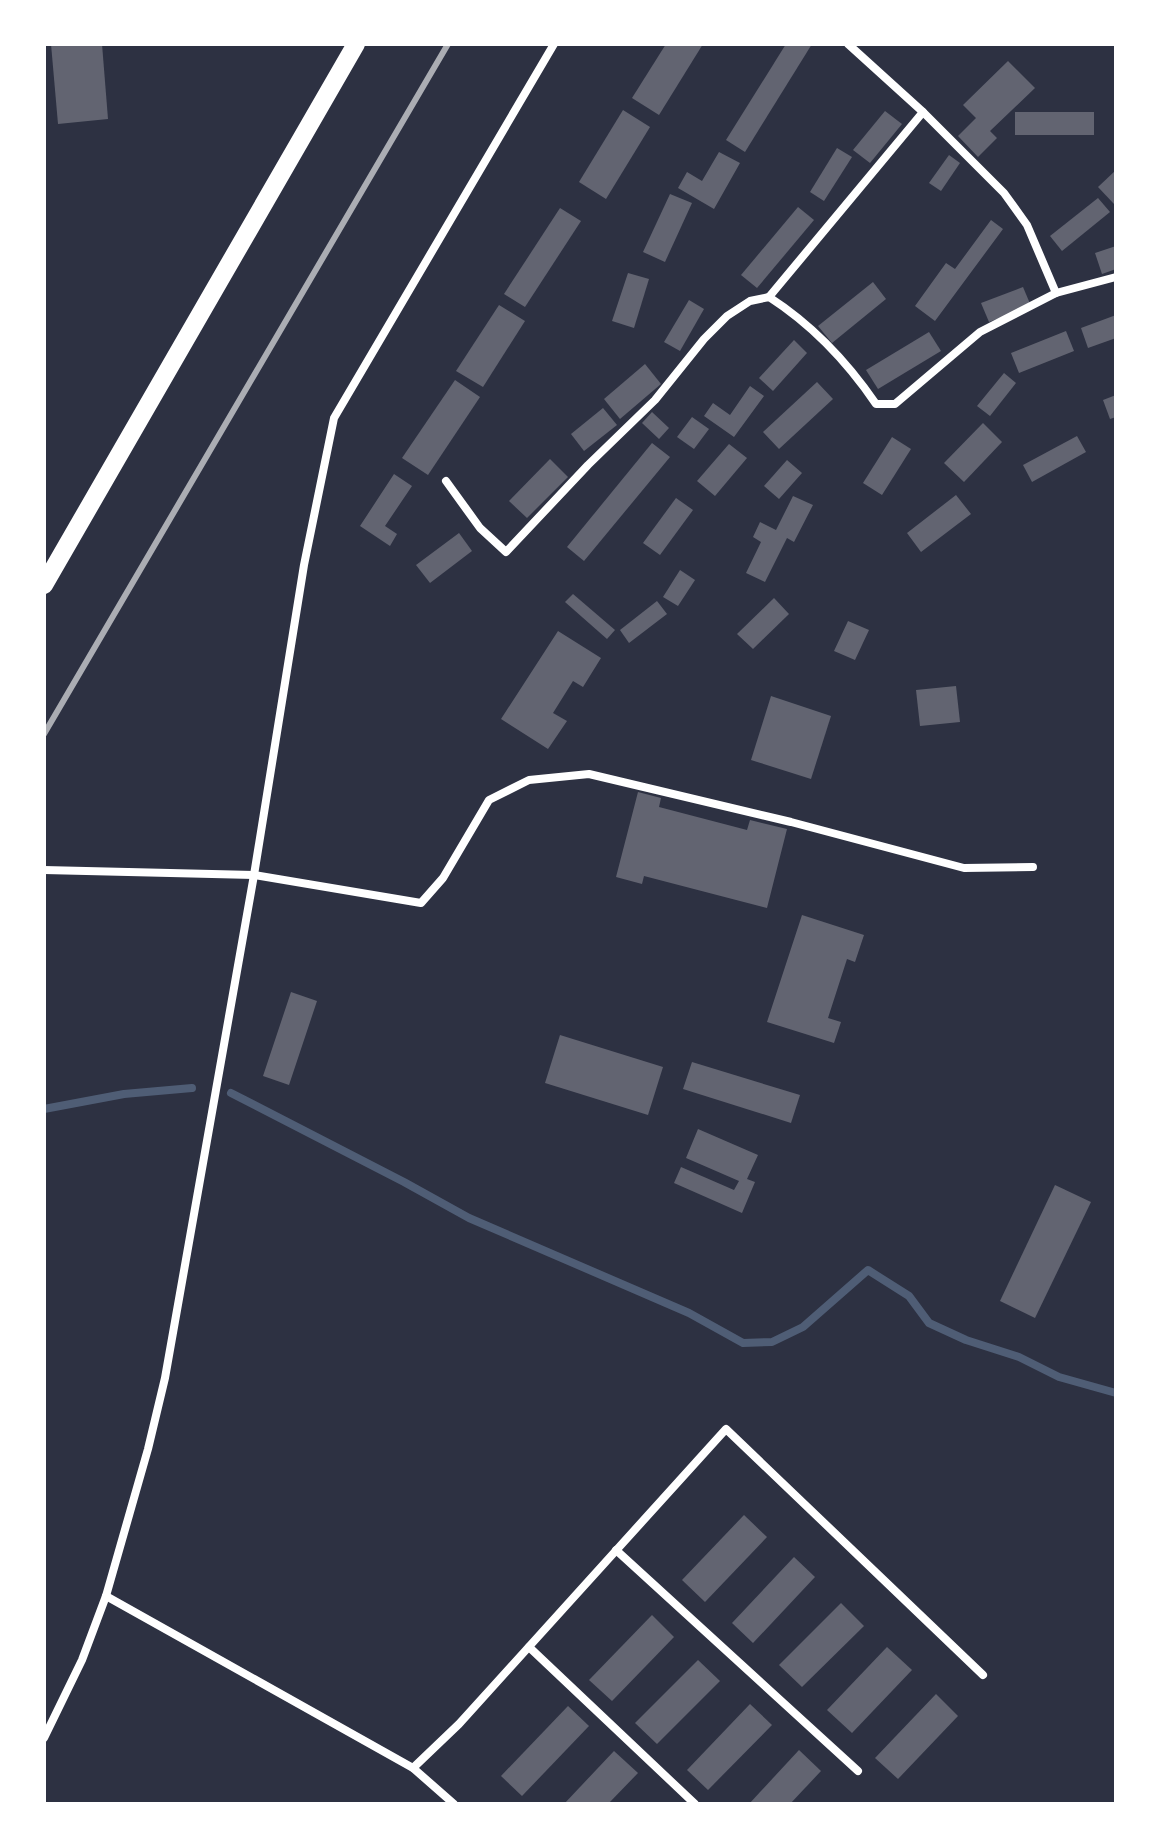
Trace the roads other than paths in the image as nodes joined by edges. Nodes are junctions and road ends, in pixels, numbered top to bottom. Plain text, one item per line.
1 (356, 44) edge
2 (554, 44) edge
3 (848, 44) edge
4 (923, 112) junction
5 (1116, 277) edge
6 (1056, 293) junction
7 (769, 297) junction
8 (446, 481) dead end
9 (44, 585) edge
10 (1033, 867) dead end
11 (44, 870) edge
12 (254, 875) junction
13 (616, 1550) junction
14 (106, 1596) junction
15 (529, 1647) junction
16 (983, 1675) dead end
17 (44, 1738) edge
18 (413, 1768) junction
19 (858, 1771) dead end
20 (454, 1804) edge
21 (695, 1804) edge

1 - 9 main road
2 - 12 street
3 - 4 street
4 - 6 street
4 - 7 street
5 - 6 street
6 - 7 street
7 - 8 street
10 - 12 street
11 - 12 street
12 - 14 street
13 - 15 street
13 - 16 street
13 - 19 street
14 - 17 street
14 - 18 street
15 - 18 street
15 - 21 street
18 - 20 street

